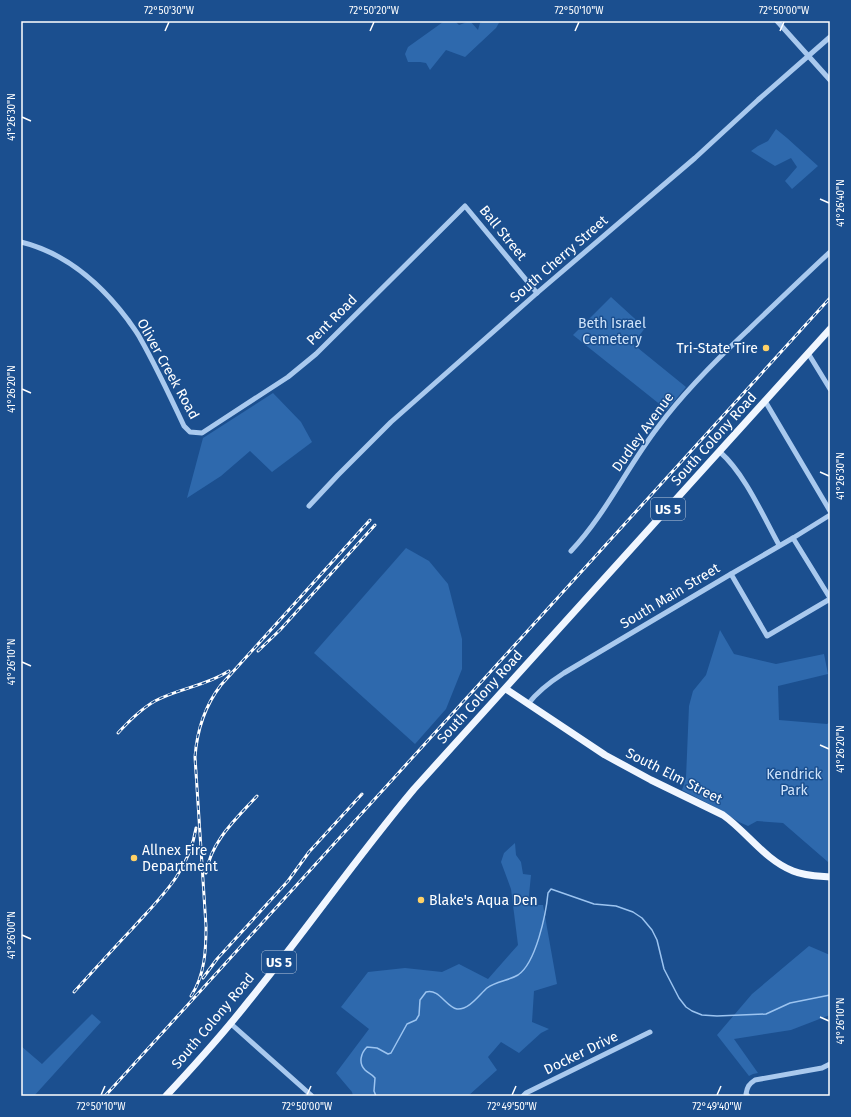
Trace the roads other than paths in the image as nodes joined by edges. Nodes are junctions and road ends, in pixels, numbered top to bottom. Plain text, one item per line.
1 (777, 21) edge
2 (830, 37) edge
3 (809, 57) junction
4 (830, 80) edge
5 (465, 206) joint
6 (21, 242) edge
7 (830, 252) edge
8 (537, 294) junction
9 (830, 329) edge
10 (808, 353) junction
11 (830, 389) edge
12 (765, 401) junction
13 (202, 433) joint
14 (720, 452) junction
15 (309, 506) dead end
16 (830, 511) edge
17 (830, 515) edge
18 (793, 538) junction
19 (779, 545) junction
20 (571, 551) dead end
21 (731, 574) junction
22 (830, 599) edge
23 (506, 689) junction
24 (528, 704) junction
25 (830, 877) edge
26 (230, 1023) junction
27 (650, 1032) dead end
28 (830, 1064) edge
29 (747, 1095) edge
30 (166, 1096) edge
31 (312, 1096) edge
32 (524, 1096) edge

1 - 3 street
2 - 3 street, South Cherry Street
3 - 4 street
3 - 8 street, South Cherry Street
5 - 8 street, Ball Street
5 - 13 street, Pent Road
6 - 13 street, Oliver Creek Road
7 - 20 street, Dudley Avenue
8 - 15 street, South Cherry Street
9 - 10 main road, South Colony Road / US 5
10 - 11 street
10 - 12 main road, South Colony Road / US 5
12 - 14 main road, South Colony Road / US 5
12 - 16 street
14 - 19 street
14 - 23 main road, South Colony Road / US 5
17 - 18 street, South Main Street
18 - 19 street, South Main Street
18 - 22 street
19 - 21 street, South Main Street
21 - 22 street
21 - 24 street, South Main Street
23 - 24 main road, South Elm Street
23 - 26 main road, South Colony Road / US 5
24 - 25 main road, South Elm Street
26 - 30 main road, South Colony Road / US 5
26 - 31 street
27 - 32 street, Docker Drive
28 - 29 street

